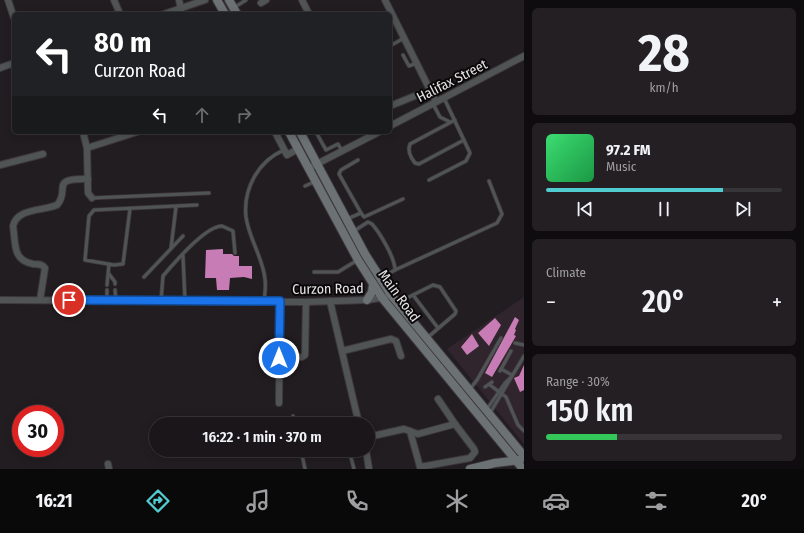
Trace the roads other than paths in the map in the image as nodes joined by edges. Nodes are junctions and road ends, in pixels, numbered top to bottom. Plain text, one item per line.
1 (8, 0) edge
2 (114, 0) edge
3 (179, 0) edge
4 (205, 0) edge
5 (217, 0) edge
6 (246, 0) edge
7 (302, 0) edge
8 (385, 0) edge
9 (233, 7) edge
10 (181, 8) junction
11 (12, 12) edge
12 (119, 12) edge
13 (170, 12) edge
14 (224, 12) edge
15 (308, 12) edge
16 (390, 12) edge
17 (392, 17) edge
18 (404, 38) junction
19 (392, 45) edge
20 (404, 56) dead end
21 (524, 57) edge
22 (417, 63) junction
23 (12, 65) edge
24 (0, 68) edge
25 (422, 93) dead end
26 (444, 98) junction
27 (435, 103) junction
28 (392, 105) edge
29 (455, 120) junction
30 (450, 122) junction
31 (392, 125) edge
32 (84, 134) edge
33 (132, 134) edge
34 (276, 134) edge
35 (289, 134) edge
36 (301, 134) edge
37 (317, 134) edge
38 (375, 134) edge
39 (464, 140) junction
40 (87, 148) junction
41 (298, 149) junction
42 (284, 150) junction
43 (342, 151) junction
44 (43, 154) dead end
45 (358, 160) dead end
46 (317, 164) junction
47 (0, 165) edge
48 (309, 168) junction
49 (88, 179) junction
50 (430, 180) dead end
51 (315, 181) junction
52 (489, 181) dead end
53 (305, 186) dead end
54 (209, 193) dead end
55 (92, 198) joint
56 (403, 199) dead end
57 (197, 205) dead end
58 (176, 206) junction
59 (130, 209) junction
60 (361, 213) junction
61 (347, 219) junction
62 (354, 231) junction
63 (183, 236) dead end
64 (172, 248) junction
65 (235, 253) dead end
66 (183, 256) junction
67 (358, 260) junction
68 (109, 264) junction
69 (395, 270) junction
70 (314, 272) dead end
71 (109, 274) junction
72 (144, 276) dead end
73 (380, 278) junction
74 (107, 284) dead end
75 (115, 284) dead end
76 (373, 284) junction
77 (107, 290) dead end
78 (115, 290) dead end
79 (391, 295) junction
80 (413, 295) junction
81 (383, 299) junction
82 (0, 300) edge
83 (40, 300) junction
84 (367, 300) junction
85 (107, 301) junction
86 (116, 301) junction
87 (161, 301) junction
88 (185, 301) junction
89 (264, 301) junction
90 (280, 301) junction
91 (329, 301) junction
92 (306, 302) junction
93 (397, 303) junction
94 (438, 328) junction
95 (427, 338) junction
96 (501, 338) dead end
97 (515, 343) dead end
98 (524, 345) edge
99 (342, 351) junction
100 (511, 351) dead end
101 (401, 356) dead end
102 (524, 356) edge
103 (279, 358) junction
104 (512, 376) junction
105 (485, 387) dead end
106 (470, 389) junction
107 (501, 393) junction
108 (438, 399) dead end
109 (279, 403) dead end
110 (488, 412) junction
111 (357, 417) edge
112 (455, 424) junction
113 (410, 431) junction
114 (524, 431) edge
115 (375, 436) edge
116 (502, 443) junction
117 (302, 457) edge
118 (351, 457) edge
119 (368, 457) edge
120 (521, 457) edge
121 (495, 463) junction
122 (370, 468) edge
123 (305, 469) edge
124 (354, 469) edge
125 (470, 469) edge
126 (523, 469) edge

1 - 11 street
2 - 12 street
3 - 10 street
4 - 10 street
5 - 14 main road
6 - 9 lane
7 - 15 street
8 - 16 street
10 - 13 street
17 - 18 street
18 - 19 lane
18 - 22 street
20 - 22 lane
21 - 26 street, Halifax Street
22 - 27 street
23 - 24 street
25 - 28 street
26 - 27 street, Halifax Street
26 - 29 lane
27 - 30 lane
27 - 31 street, Halifax Street
29 - 30 lane
29 - 39 lane
30 - 39 lane
32 - 40 street
33 - 40 street
34 - 42 street
35 - 41 main road, Main Road
36 - 46 main road, Main Road
37 - 43 lane
38 - 43 street
39 - 50 lane
40 - 49 street
41 - 42 street
41 - 48 main road, Main Road
42 - 89 lane
43 - 46 street
44 - 47 street
45 - 60 lane
46 - 48 street
46 - 61 main road, Main Road
48 - 51 main road, Main Road
49 - 55 street
49 - 83 street
51 - 53 lane
51 - 67 main road, Main Road
52 - 69 lane
54 - 55 lane
56 - 60 lane
57 - 58 lane
58 - 59 lane
58 - 64 lane
59 - 68 lane
59 - 68 lane
60 - 61 lane
61 - 62 main road, Main Road
62 - 69 lane
62 - 73 main road, Main Road
63 - 64 lane
64 - 72 lane
65 - 66 lane
66 - 87 lane
66 - 88 lane
67 - 70 lane
67 - 76 main road, Main Road
68 - 71 lane
69 - 73 lane
71 - 74 lane
71 - 75 lane
73 - 79 main road, Main Road
76 - 81 main road, Main Road
76 - 84 main road
77 - 85 lane
78 - 86 lane
79 - 81 street, Curzon Road
79 - 93 main road, Main Road
80 - 93 lane
80 - 94 lane
80 - 94 lane
81 - 84 street, Curzon Road
81 - 116 main road, Main Road
82 - 83 street, Curzon Road
83 - 85 street, Curzon Road
84 - 91 street, Curzon Road
85 - 86 street, Curzon Road
86 - 87 street, Curzon Road
87 - 88 street, Curzon Road
88 - 89 street, Curzon Road
89 - 90 street, Curzon Road
90 - 92 street, Curzon Road
90 - 103 street
91 - 92 street, Curzon Road
91 - 99 street
92 - 103 street
93 - 95 main road, Main Road
94 - 95 lane
95 - 106 main road, Main Road
96 - 106 lane
97 - 98 lane
99 - 101 street
99 - 111 street
100 - 104 lane
102 - 104 lane
103 - 109 street
104 - 107 lane
105 - 107 lane
106 - 110 main road, Main Road
107 - 110 lane
107 - 114 lane
108 - 112 street
110 - 120 main road, Main Road
112 - 113 street
112 - 113 street
113 - 115 street
116 - 120 main road, Main Road
116 - 121 main road
117 - 123 lane
118 - 124 lane
119 - 122 street
120 - 121 main road
120 - 126 main road
121 - 125 main road

